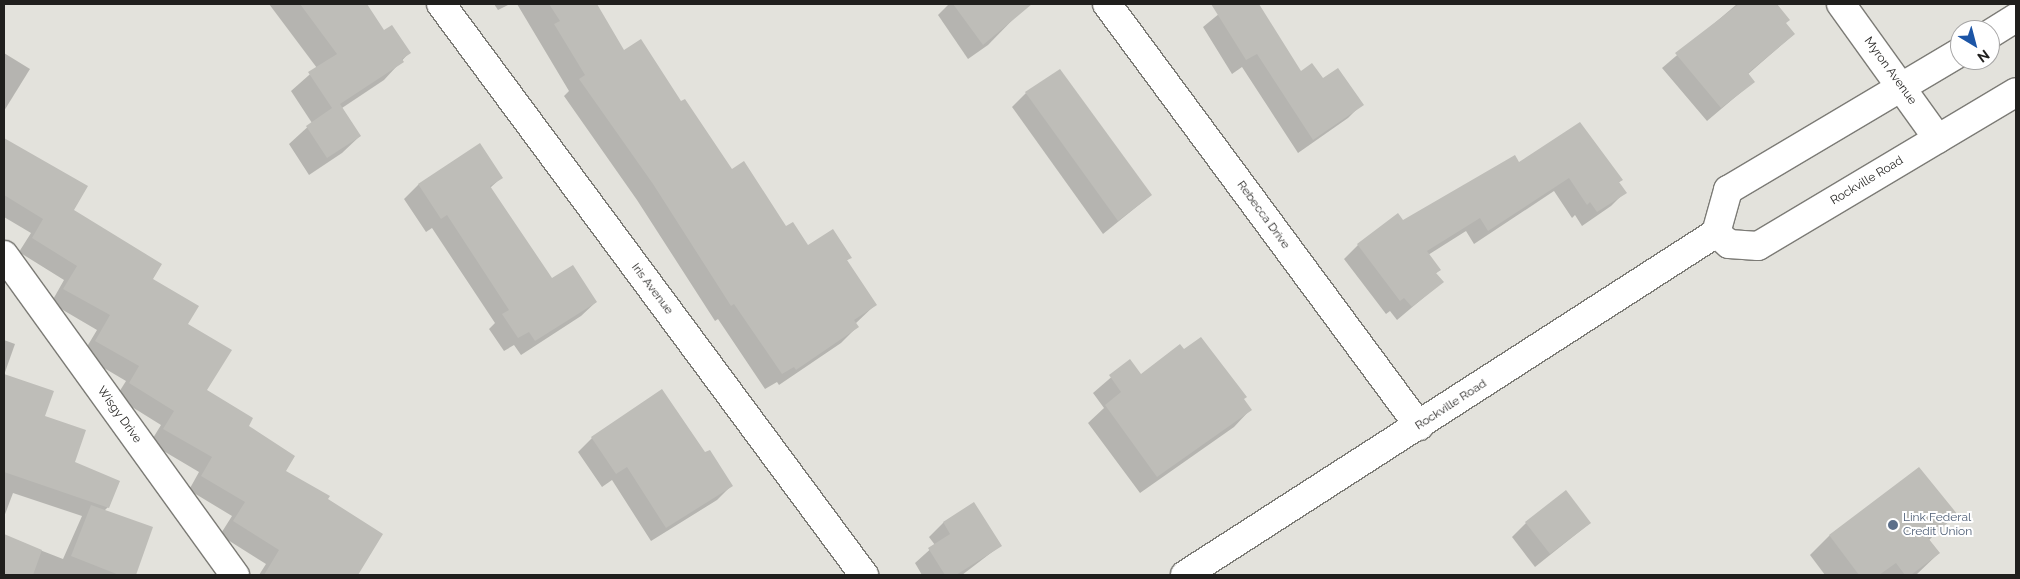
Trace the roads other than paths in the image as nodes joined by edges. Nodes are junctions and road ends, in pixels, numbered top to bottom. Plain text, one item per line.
1 (441, 4) edge
2 (1107, 4) edge
3 (1841, 4) edge
4 (2016, 18) edge
5 (2000, 28) edge
6 (1950, 58) edge
7 (1902, 88) junction
8 (2016, 92) edge
9 (1938, 139) junction
10 (1716, 233) junction
11 (4, 255) edge
12 (1419, 426) junction
13 (235, 575) edge
14 (864, 575) edge
15 (1185, 575) edge

1 - 14 street, Iris Avenue
2 - 12 street, Rebecca Drive
3 - 7 street, Myron Avenue
4 - 5 street
6 - 7 street
7 - 9 street, Myron Avenue
7 - 10 street
8 - 9 street, Rockville Road
9 - 10 street, Rockville Road
10 - 12 street, Rockville Road
11 - 13 street, Wisgy Drive
12 - 15 street, Rockville Road

